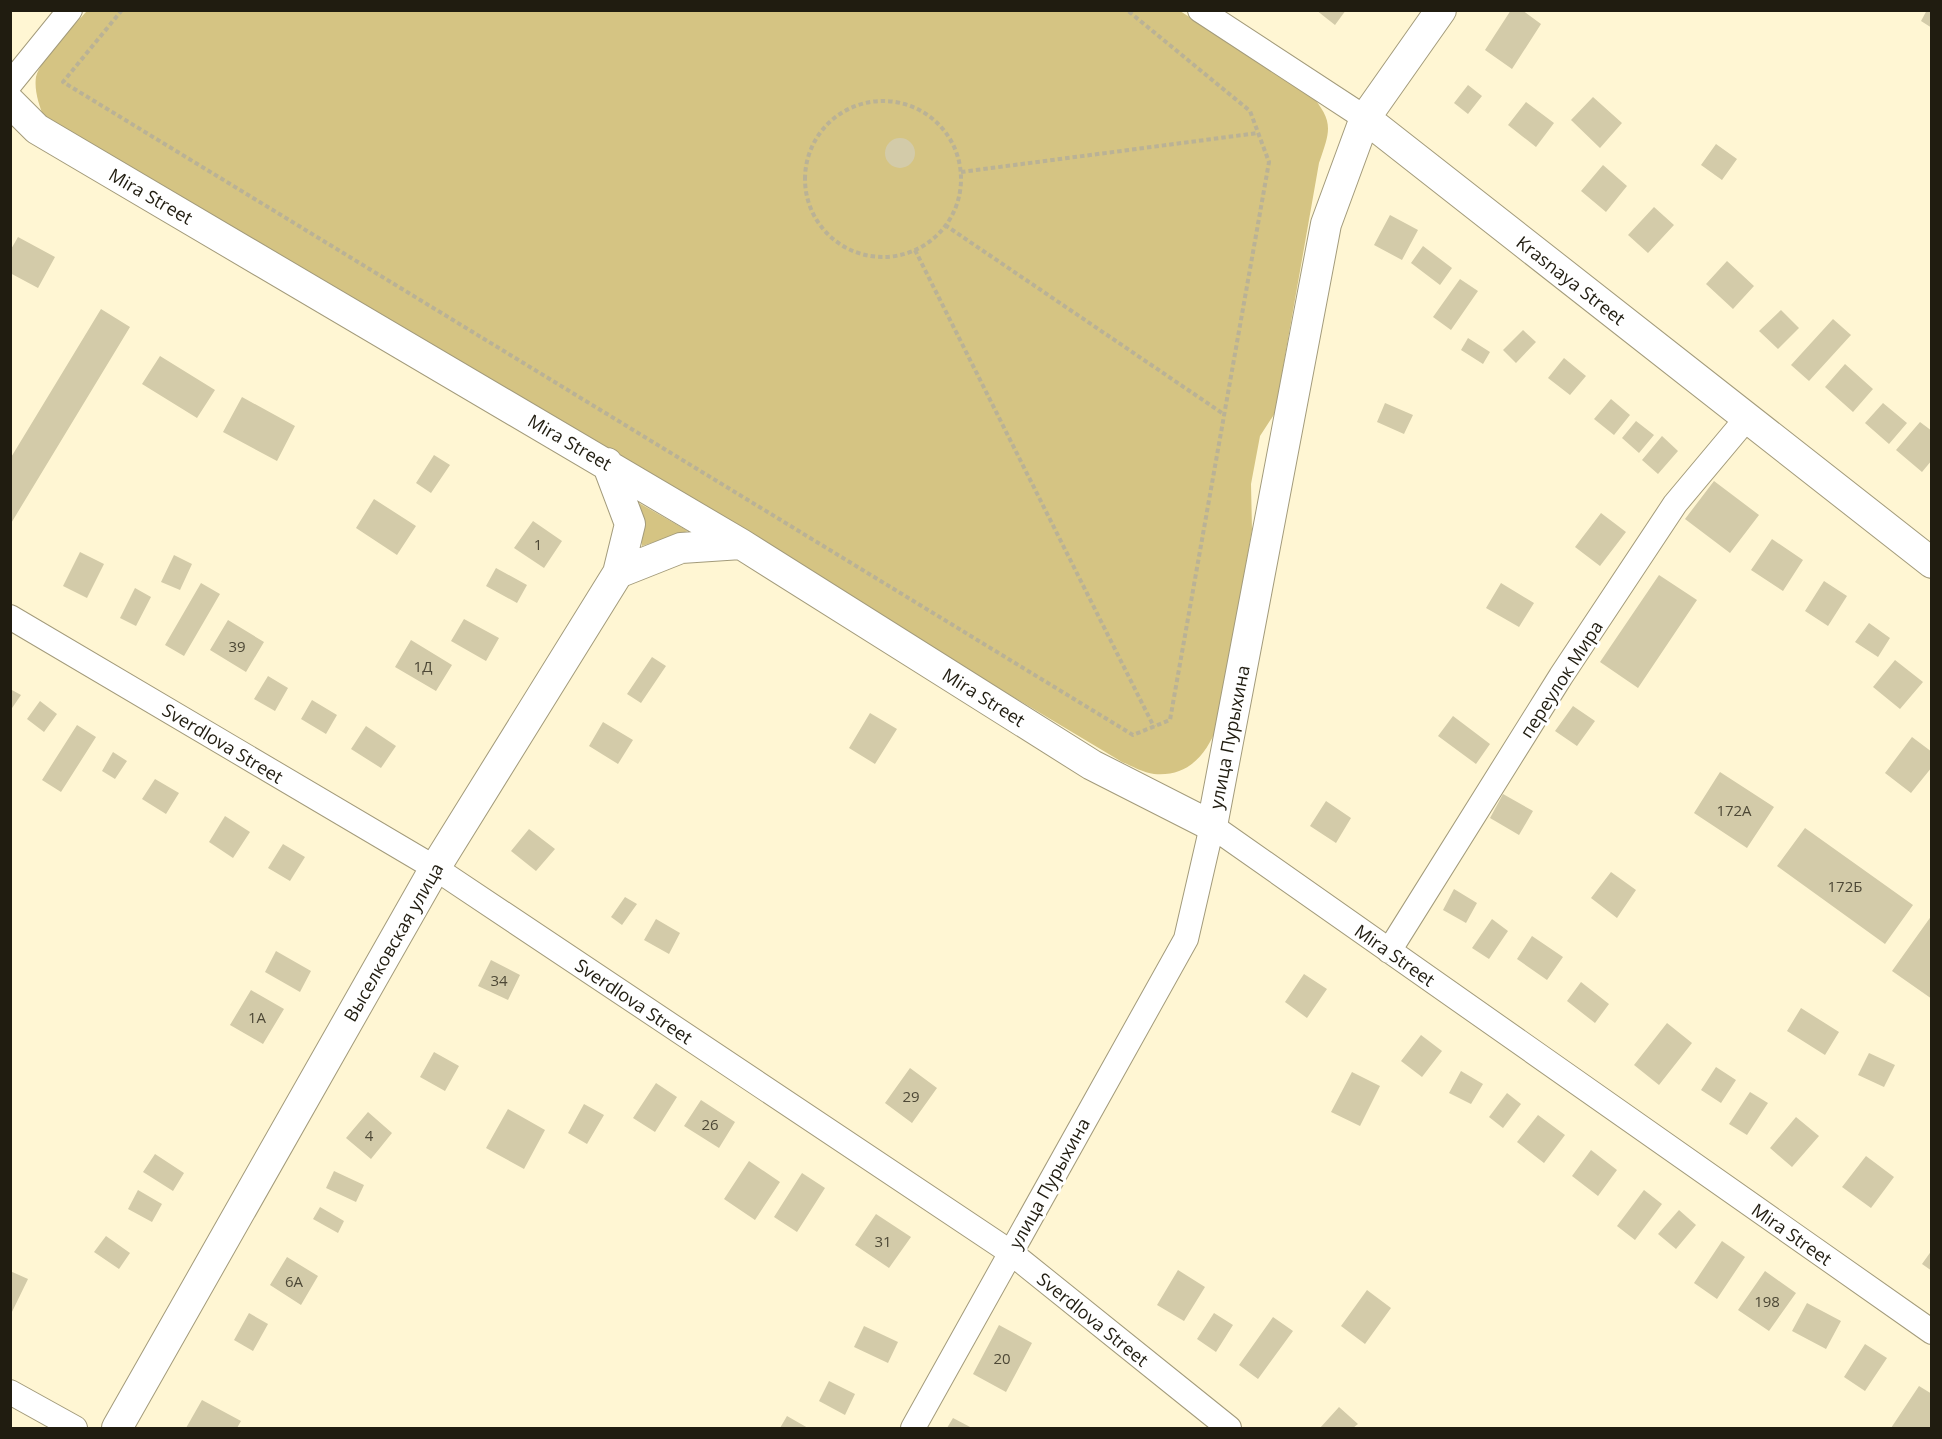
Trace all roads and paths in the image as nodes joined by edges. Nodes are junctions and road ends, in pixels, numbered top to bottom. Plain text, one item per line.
1 (70, 10) edge
2 (122, 10) edge
3 (1127, 10) edge
4 (1200, 10) edge
5 (1441, 10) edge
6 (10, 84) edge
7 (10, 102) edge
8 (1365, 118) junction
9 (1258, 133) junction
10 (961, 172) junction
11 (945, 225) junction
12 (915, 250) junction
13 (1224, 415) junction
14 (1747, 418) junction
15 (607, 463) junction
16 (741, 544) junction
17 (1932, 563) edge
18 (618, 573) junction
19 (10, 617) edge
20 (1154, 727) junction
21 (1212, 826) junction
22 (435, 868) junction
23 (1389, 951) junction
24 (1010, 1252) junction
25 (1932, 1332) edge
26 (10, 1392) edge
27 (75, 1428) edge
28 (117, 1428) edge
29 (913, 1428) edge
30 (1229, 1428) edge

1 - 6 street
2 - 20 path
3 - 9 path
4 - 8 street, Krasnaya Street
5 - 8 street, улица Пурыхина
7 - 15 street, Mira Street
8 - 14 street, Krasnaya Street
8 - 21 street, улица Пурыхина
9 - 10 path
9 - 13 path
10 - 11 path
10 - 12 path
11 - 12 path
11 - 13 path
12 - 20 path
13 - 20 path
14 - 17 street, Krasnaya Street
14 - 23 street, переулок Мира
15 - 16 street, Mira Street
15 - 18 street, Выселковская улица
16 - 18 street
16 - 21 street, Mira Street
18 - 22 street, Выселковская улица
19 - 22 street, Sverdlova Street
21 - 23 street, Mira Street
21 - 24 street, улица Пурыхина
22 - 24 street, Sverdlova Street
22 - 28 street, Выселковская улица
23 - 25 street, Mira Street
24 - 29 street, улица Пурыхина
24 - 30 street, Sverdlova Street
26 - 27 street

